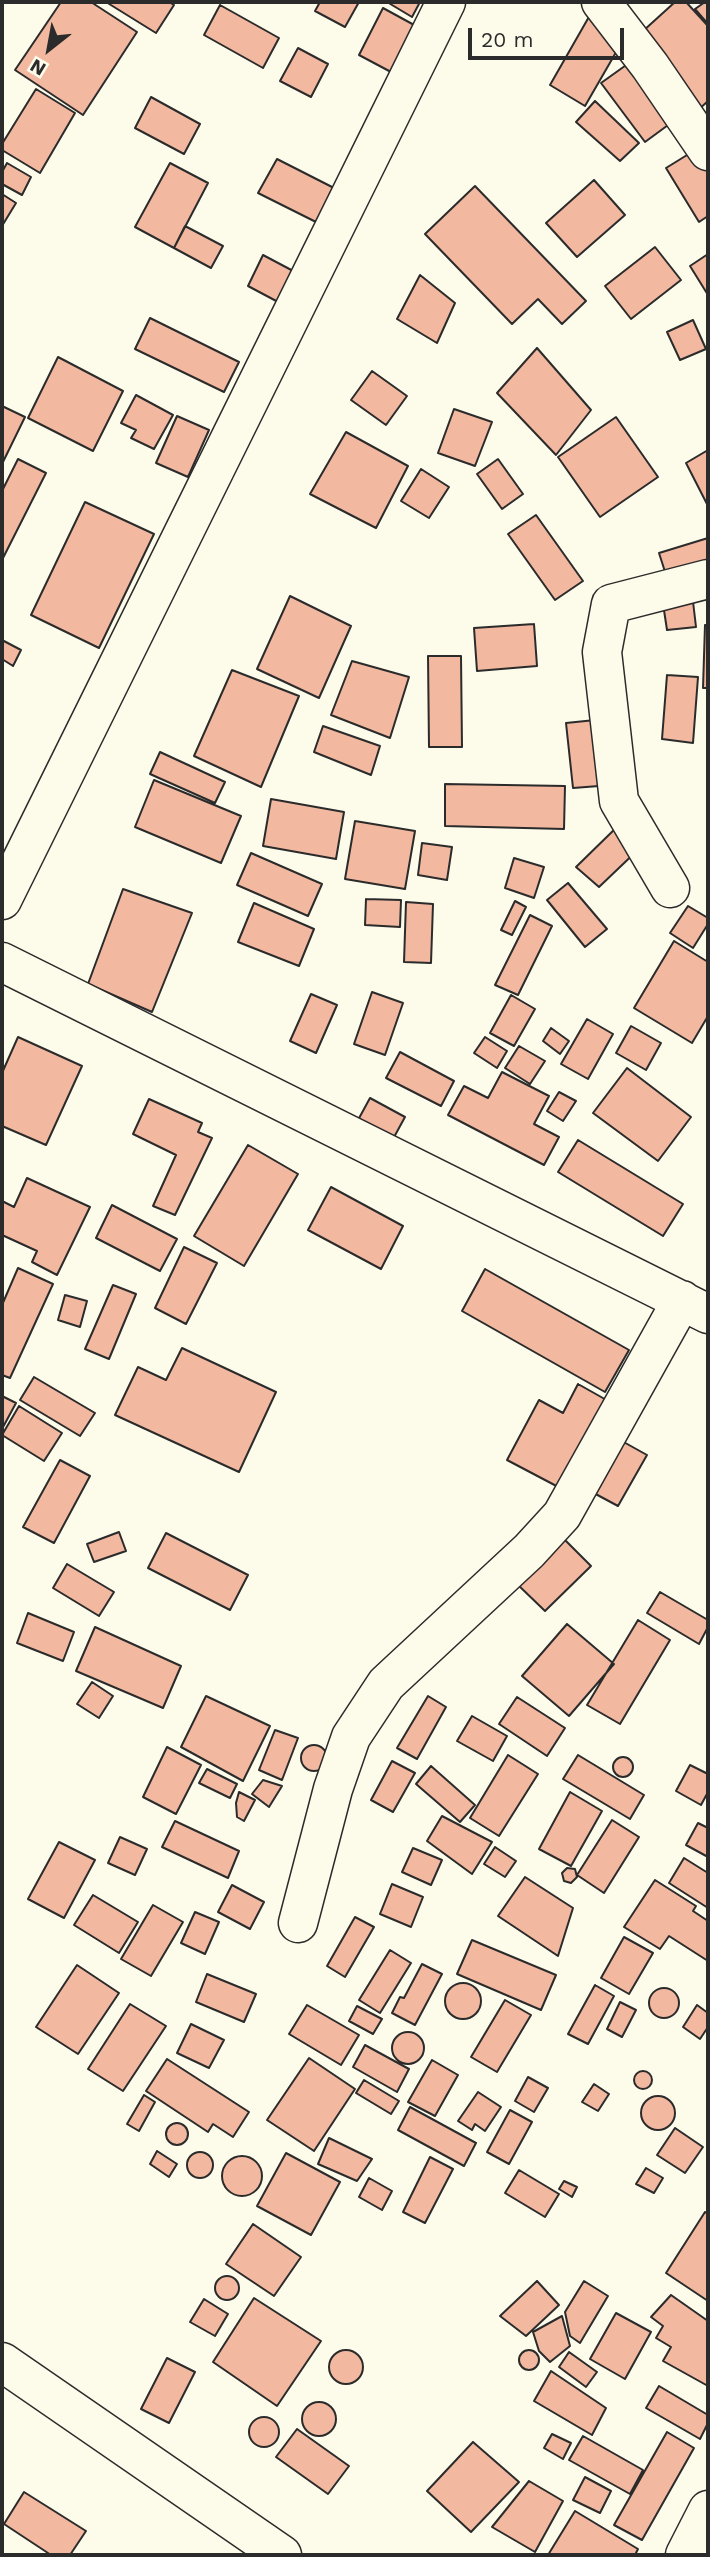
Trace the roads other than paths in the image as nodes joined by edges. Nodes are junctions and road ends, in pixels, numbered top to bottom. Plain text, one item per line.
1 (446, 2) edge
2 (601, 2) edge
3 (708, 151) edge
4 (708, 579) edge
5 (670, 888) dead end
6 (2, 900) edge
7 (2, 962) edge
8 (695, 1307) edge
9 (298, 1923) dead end
10 (2, 2362) edge
11 (708, 2510) edge
12 (282, 2555) edge
13 (685, 2555) edge

1 - 6 street
2 - 3 street
4 - 5 street
7 - 8 street
8 - 9 street
10 - 12 street
11 - 13 street

